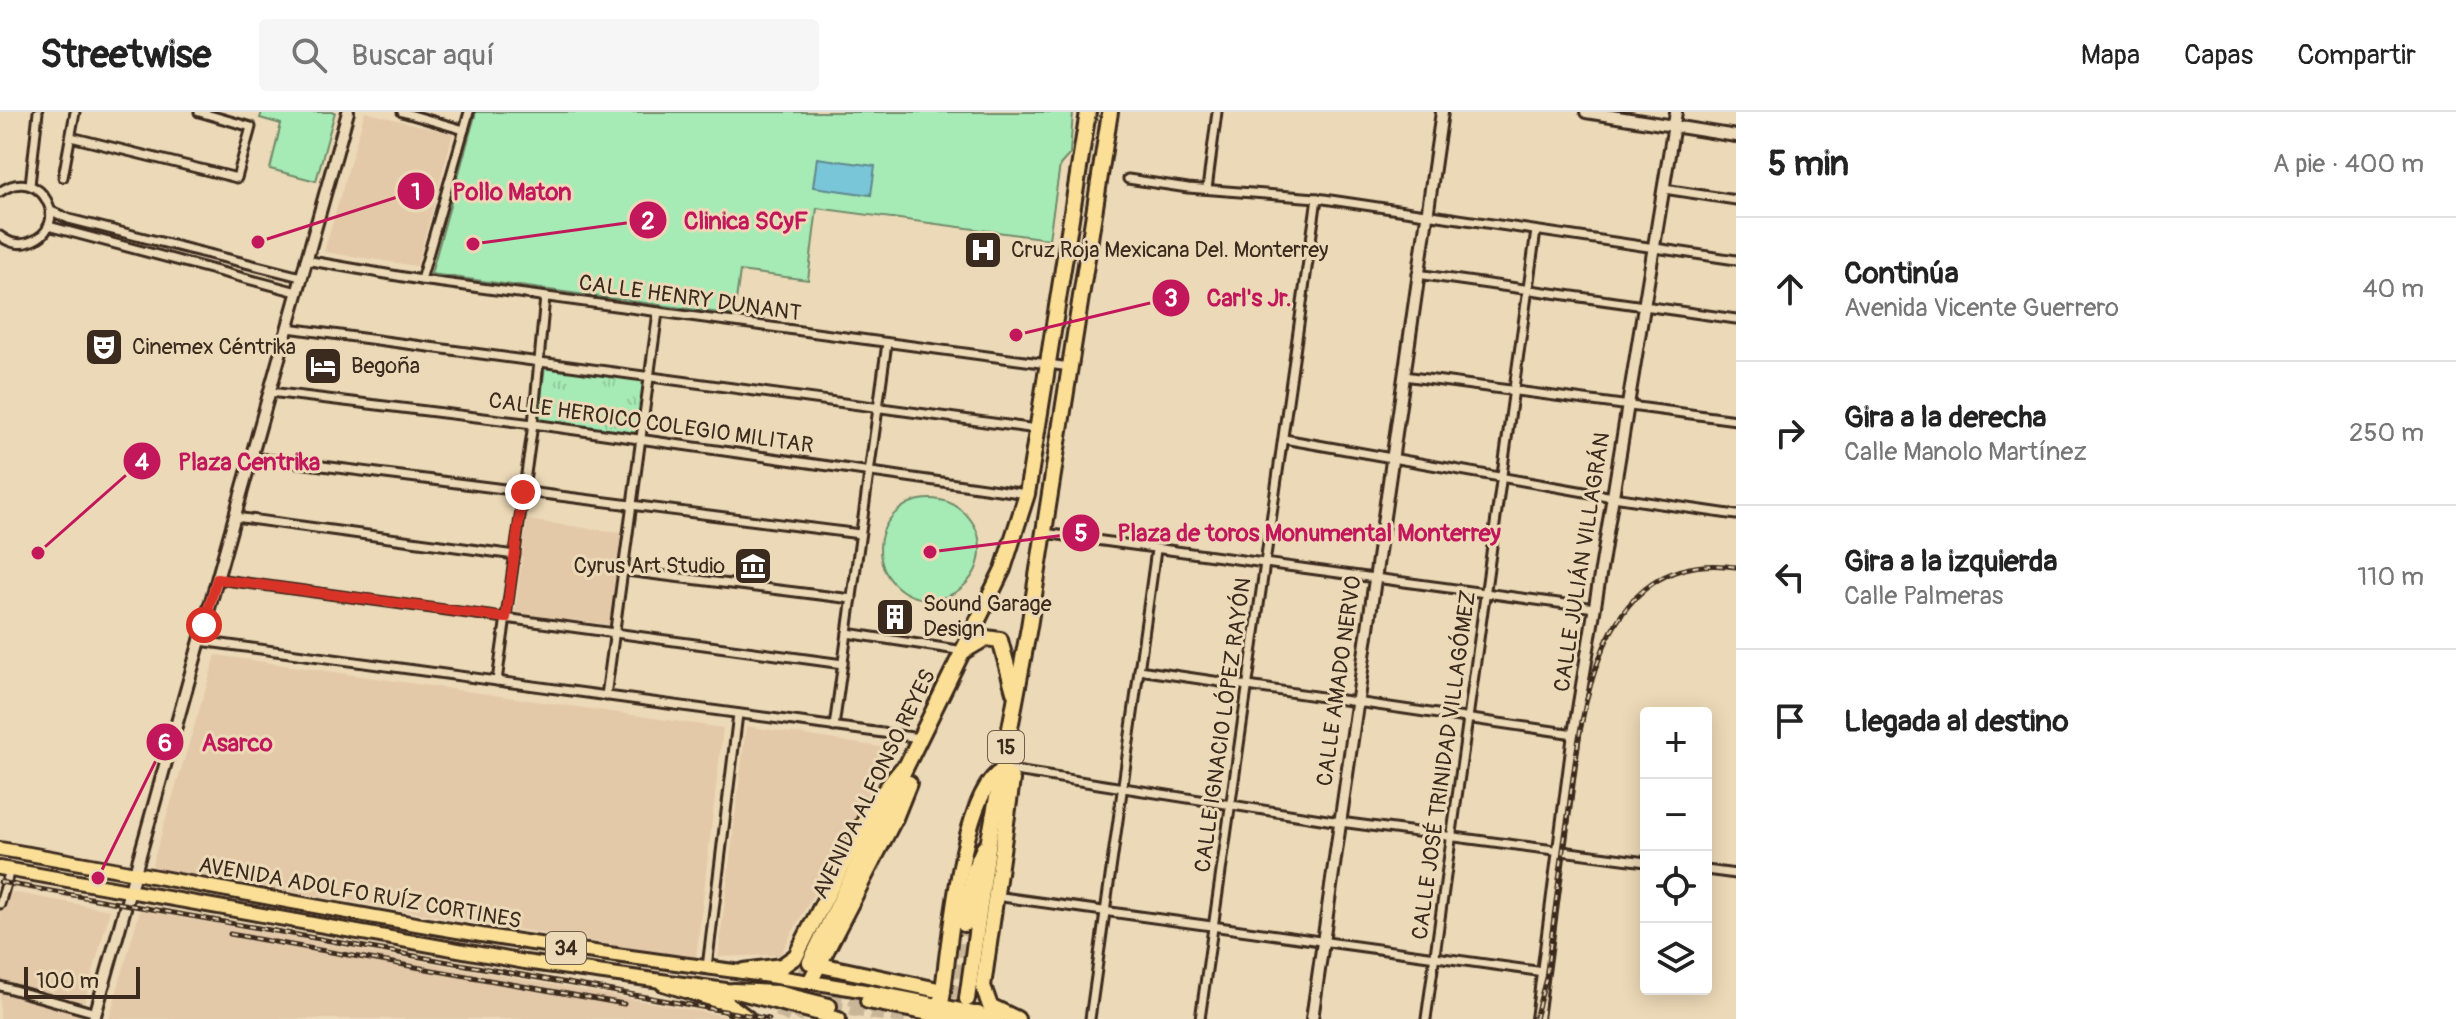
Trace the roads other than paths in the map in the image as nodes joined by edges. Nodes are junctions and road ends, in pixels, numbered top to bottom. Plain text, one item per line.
1 (38, 112) edge
2 (75, 112) edge
3 (199, 112) edge
4 (348, 112) edge
5 (402, 112) edge
6 (469, 112) edge
7 (1088, 112) edge
8 (1110, 112) edge
9 (1217, 112) edge
10 (1442, 112) edge
11 (1586, 112) edge
12 (1676, 112) edge
13 (232, 116) edge
14 (1674, 126) junction
15 (464, 130) junction
16 (1736, 136) edge
17 (71, 137) junction
18 (63, 177) dead end
19 (1128, 179) dead end
20 (30, 185) junction
21 (1207, 189) junction
22 (1664, 189) junction
23 (0, 192) edge
24 (1317, 198) junction
25 (1736, 200) edge
26 (51, 211) junction
27 (1426, 213) junction
28 (48, 226) junction
29 (1536, 231) junction
30 (0, 236) edge
31 (1653, 248) junction
32 (305, 260) junction
33 (1736, 260) edge
34 (1417, 274) junction
35 (301, 277) junction
36 (421, 280) junction
37 (1529, 290) junction
38 (297, 292) junction
39 (545, 297) junction
40 (1645, 306) junction
41 (658, 312) junction
42 (1736, 319) edge
43 (288, 328) junction
44 (887, 343) junction
45 (539, 362) junction
46 (1048, 364) junction
47 (1070, 367) junction
48 (1404, 376) junction
49 (651, 377) junction
50 (1515, 390) junction
51 (270, 392) junction
52 (1627, 406) junction
53 (878, 407) junction
54 (1736, 420) edge
55 (533, 424) junction
56 (1037, 429) junction
57 (1284, 439) junction
58 (642, 440) junction
59 (251, 457) junction
60 (1392, 459) junction
61 (869, 470) junction
62 (1502, 478) junction
63 (523, 492) junction
64 (1027, 494) junction
65 (1613, 497) junction
66 (633, 505) junction
67 (1736, 515) edge
68 (235, 517) junction
69 (1044, 533) junction
70 (860, 534) junction
71 (1156, 550) junction
72 (515, 555) junction
73 (1265, 564) junction
74 (626, 571) junction
75 (1373, 578) junction
76 (217, 579) junction
77 (1487, 593) junction
78 (852, 599) junction
79 (1595, 608) junction
80 (506, 618) junction
81 (616, 633) junction
82 (847, 633) junction
83 (200, 641) junction
84 (964, 651) junction
85 (843, 664) junction
86 (1139, 670) junction
87 (497, 681) junction
88 (1247, 686) junction
89 (606, 696) junction
90 (1016, 701) junction
91 (1356, 701) junction
92 (738, 714) junction
93 (1467, 716) junction
94 (834, 727) junction
95 (1574, 734) junction
96 (922, 738) junction
97 (913, 757) junction
98 (1002, 770) junction
99 (1121, 789) junction
100 (1230, 805) junction
101 (1340, 822) junction
102 (1452, 836) junction
103 (989, 840) junction
104 (0, 849) edge
105 (1560, 852) junction
106 (1640, 861) edge
107 (5, 869) edge
108 (1712, 871) edge
109 (135, 873) junction
110 (1736, 874) edge
111 (130, 891) junction
112 (995, 896) junction
113 (0, 904) edge
114 (1104, 912) junction
115 (964, 924) tunnel mouth
116 (1212, 926) junction
117 (1324, 941) junction
118 (1435, 957) junction
119 (815, 964) junction
120 (707, 967) junction
121 (744, 971) junction
122 (1544, 972) junction
123 (811, 980) junction
124 (663, 983) junction
125 (0, 986) edge
126 (733, 991) junction
127 (942, 997) junction
128 (967, 999) dead end
129 (868, 1001) tunnel mouth
130 (829, 1006) tunnel mouth
131 (978, 1014) junction
132 (95, 1016) edge
133 (748, 1019) edge
134 (839, 1019) tunnel mouth
135 (998, 1019) edge
136 (1017, 1019) edge
137 (1090, 1019) edge
138 (1200, 1019) edge
139 (1312, 1019) edge
140 (1426, 1019) edge
141 (1537, 1019) edge

1 - 20 street
2 - 17 street
3 - 13 street
4 - 32 street
5 - 15 street
6 - 15 street
7 - 46 highway, AVENIDA ALFONSO REYES
8 - 47 highway, 15
9 - 21 street
10 - 27 street, CALLE AMADO NERVO
11 - 14 street
12 - 14 street, CALLE JULIÁN VILLAGRÁN
13 - 17 street
14 - 16 street
14 - 22 street, CALLE JULIÁN VILLAGRÁN
15 - 36 street
17 - 18 street
19 - 21 street
20 - 23 street
20 - 26 street
21 - 24 street
22 - 25 street
22 - 31 street, CALLE JULIÁN VILLAGRÁN
24 - 27 street
24 - 57 street, CALLE IGNACIO LÓPEZ RAYÓN
26 - 28 street
26 - 35 street
27 - 29 street
27 - 34 street, CALLE AMADO NERVO
28 - 30 street
28 - 38 street
29 - 31 street
29 - 37 street, CALLE JOSÉ TRINIDAD VILLAGÓMEZ
31 - 33 street
31 - 40 street, CALLE JULIÁN VILLAGRÁN
32 - 35 street
32 - 36 street, CALLE HENRY DUNANT
34 - 37 street
34 - 48 street, CALLE AMADO NERVO
35 - 38 street
36 - 39 street, CALLE HENRY DUNANT
37 - 40 street
37 - 50 street, CALLE JOSÉ TRINIDAD VILLAGÓMEZ
38 - 43 street
39 - 41 street, CALLE HENRY DUNANT
39 - 45 street
40 - 42 street
40 - 52 street, CALLE JULIÁN VILLAGRÁN
41 - 44 street, CALLE HENRY DUNANT
41 - 49 street
43 - 45 street
43 - 51 street
44 - 46 street, CALLE HENRY DUNANT
44 - 53 street
45 - 49 street
45 - 55 street
46 - 47 street, CALLE HENRY DUNANT
46 - 56 highway, AVENIDA ALFONSO REYES
47 - 69 highway, 15
48 - 50 street
48 - 60 street, CALLE AMADO NERVO
49 - 53 street
49 - 58 street
50 - 52 street
50 - 62 street, CALLE JOSÉ TRINIDAD VILLAGÓMEZ
51 - 55 street, CALLE HEROICO COLEGIO MILITAR
51 - 59 street
52 - 54 street
52 - 65 street, CALLE JULIÁN VILLAGRÁN
53 - 56 street
53 - 61 street
55 - 58 street, CALLE HEROICO COLEGIO MILITAR
55 - 63 street
56 - 64 highway, AVENIDA ALFONSO REYES
57 - 60 street
57 - 73 street, CALLE IGNACIO LÓPEZ RAYÓN
58 - 61 street, CALLE HEROICO COLEGIO MILITAR
58 - 66 street
59 - 63 street
59 - 68 street
60 - 62 street
60 - 75 street, CALLE AMADO NERVO
61 - 64 street, CALLE HEROICO COLEGIO MILITAR
61 - 70 street
62 - 65 street
62 - 77 street, CALLE JOSÉ TRINIDAD VILLAGÓMEZ
63 - 66 street
63 - 72 street
64 - 84 highway, AVENIDA ALFONSO REYES
65 - 67 street
65 - 79 street, CALLE JULIÁN VILLAGRÁN
66 - 70 street
66 - 74 street
68 - 72 street
68 - 76 street
69 - 71 street
69 - 90 highway, 15
70 - 78 street
71 - 73 street
71 - 86 street
72 - 80 street
73 - 75 street
73 - 88 street, CALLE IGNACIO LÓPEZ RAYÓN
74 - 78 street
74 - 81 street
75 - 77 street
75 - 91 street, CALLE AMADO NERVO
76 - 80 street
76 - 83 street
77 - 79 street
77 - 93 street, CALLE JOSÉ TRINIDAD VILLAGÓMEZ
78 - 82 street
79 - 95 street, CALLE JULIÁN VILLAGRÁN
80 - 81 street
80 - 87 street
81 - 85 street
81 - 89 street
82 - 84 street
82 - 85 street
83 - 87 street
83 - 109 street
84 - 90 highway
84 - 96 highway, AVENIDA ALFONSO REYES
85 - 94 street
86 - 88 street
86 - 99 street
87 - 89 street
88 - 91 street
88 - 100 street, CALLE IGNACIO LÓPEZ RAYÓN
89 - 92 street
90 - 98 highway, 15
91 - 93 street
91 - 101 street, CALLE AMADO NERVO
92 - 94 street
92 - 120 street
93 - 95 street
93 - 102 street, CALLE JOSÉ TRINIDAD VILLAGÓMEZ
94 - 96 street
95 - 105 street, CALLE JULIÁN VILLAGRÁN
96 - 97 highway, AVENIDA ALFONSO REYES
97 - 119 highway
97 - 121 highway
98 - 99 street
98 - 103 highway, 15
98 - 112 highway
98 - 127 highway
99 - 100 street
99 - 114 street
100 - 101 street
100 - 116 street, CALLE IGNACIO LÓPEZ RAYÓN
101 - 102 street
101 - 117 street, CALLE AMADO NERVO
102 - 105 street
102 - 118 street, CALLE JOSÉ TRINIDAD VILLAGÓMEZ
103 - 115 highway
103 - 128 highway, 15
104 - 109 main road, AVENIDA ADOLFO RUÍZ CORTINES / 34
105 - 106 street
105 - 122 street, CALLE JULIÁN VILLAGRÁN
107 - 111 main road, AVENIDA ADOLFO RUÍZ CORTINES / 34
107 - 113 street
108 - 110 street
109 - 111 street
109 - 120 main road, AVENIDA ADOLFO RUÍZ CORTINES / 34
111 - 124 main road, AVENIDA ADOLFO RUÍZ CORTINES / 34
111 - 132 street
112 - 114 street
112 - 136 highway
114 - 116 street
114 - 137 street
116 - 117 street
116 - 138 street, CALLE IGNACIO LÓPEZ RAYÓN
117 - 118 street
117 - 139 street, CALLE AMADO NERVO
118 - 122 street
118 - 140 street, CALLE JOSÉ TRINIDAD VILLAGÓMEZ
119 - 123 highway
119 - 127 highway
120 - 121 main road, AVENIDA ADOLFO RUÍZ CORTINES / 34
121 - 123 main road, AVENIDA ADOLFO RUÍZ CORTINES / 34
122 - 141 street, CALLE JULIÁN VILLAGRÁN
123 - 127 main road, AVENIDA ADOLFO RUÍZ CORTINES / 34
124 - 126 main road, AVENIDA ADOLFO RUÍZ CORTINES / 34
124 - 133 highway
125 - 132 street
126 - 130 highway
126 - 134 main road, AVENIDA ADOLFO RUÍZ CORTINES / 34
127 - 131 main road, AVENIDA ADOLFO RUÍZ CORTINES / 34
129 - 131 highway
131 - 135 main road, AVENIDA ADOLFO RUÍZ CORTINES / 34

